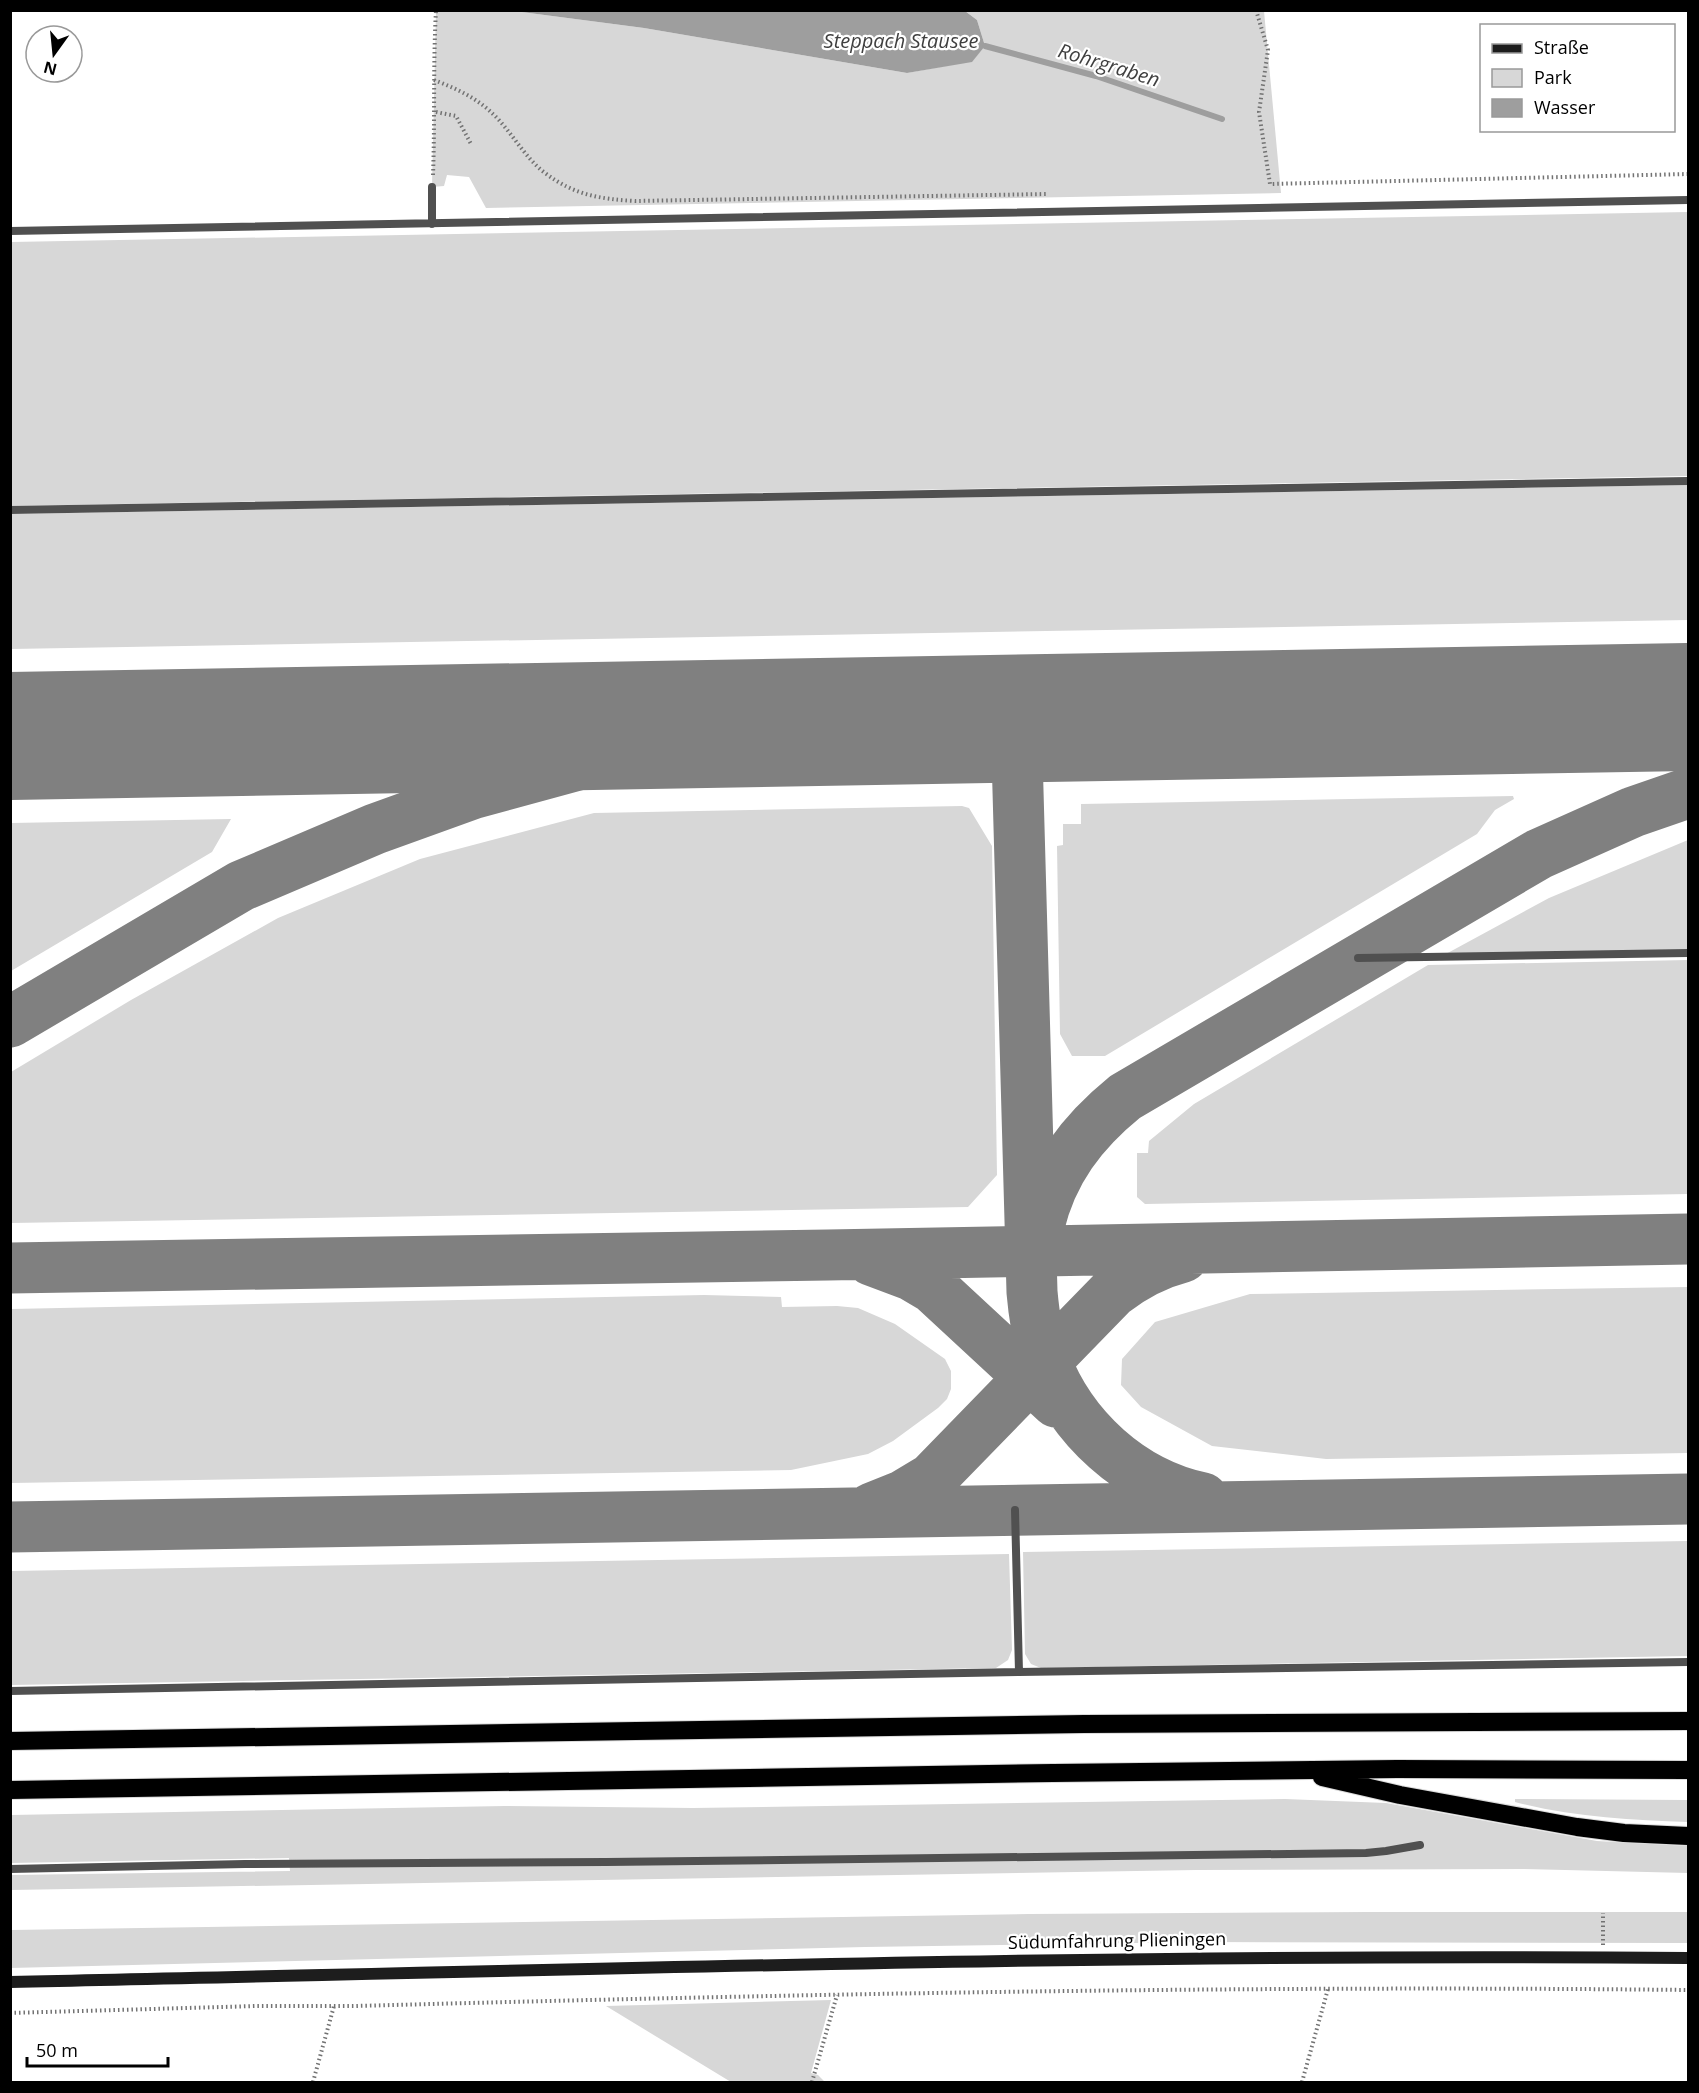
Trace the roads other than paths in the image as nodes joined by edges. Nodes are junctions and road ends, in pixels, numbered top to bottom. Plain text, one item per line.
1 (432, 187) road end
2 (1689, 200) edge
3 (432, 224) junction
4 (10, 231) edge
5 (1689, 481) edge
6 (10, 510) edge
7 (1689, 953) edge
8 (1358, 958) dead end
9 (1015, 1510) dead end
10 (1689, 1662) edge
11 (1019, 1672) junction
12 (10, 1691) edge
13 (1689, 1721) edge
14 (10, 1741) edge
15 (1294, 1770) junction
16 (1689, 1770) edge
17 (10, 1790) edge
18 (1689, 1836) edge
19 (1420, 1845) dead end
20 (10, 1869) edge
21 (1689, 1958) edge
22 (10, 1982) edge

1 - 3 lane
2 - 3 lane
3 - 4 lane
5 - 6 lane
7 - 8 lane
9 - 11 lane
10 - 11 lane
11 - 12 lane
13 - 14 highway
15 - 16 highway
15 - 17 highway
15 - 18 highway
19 - 20 lane
21 - 22 main road, Südumfahrung Plieningen

